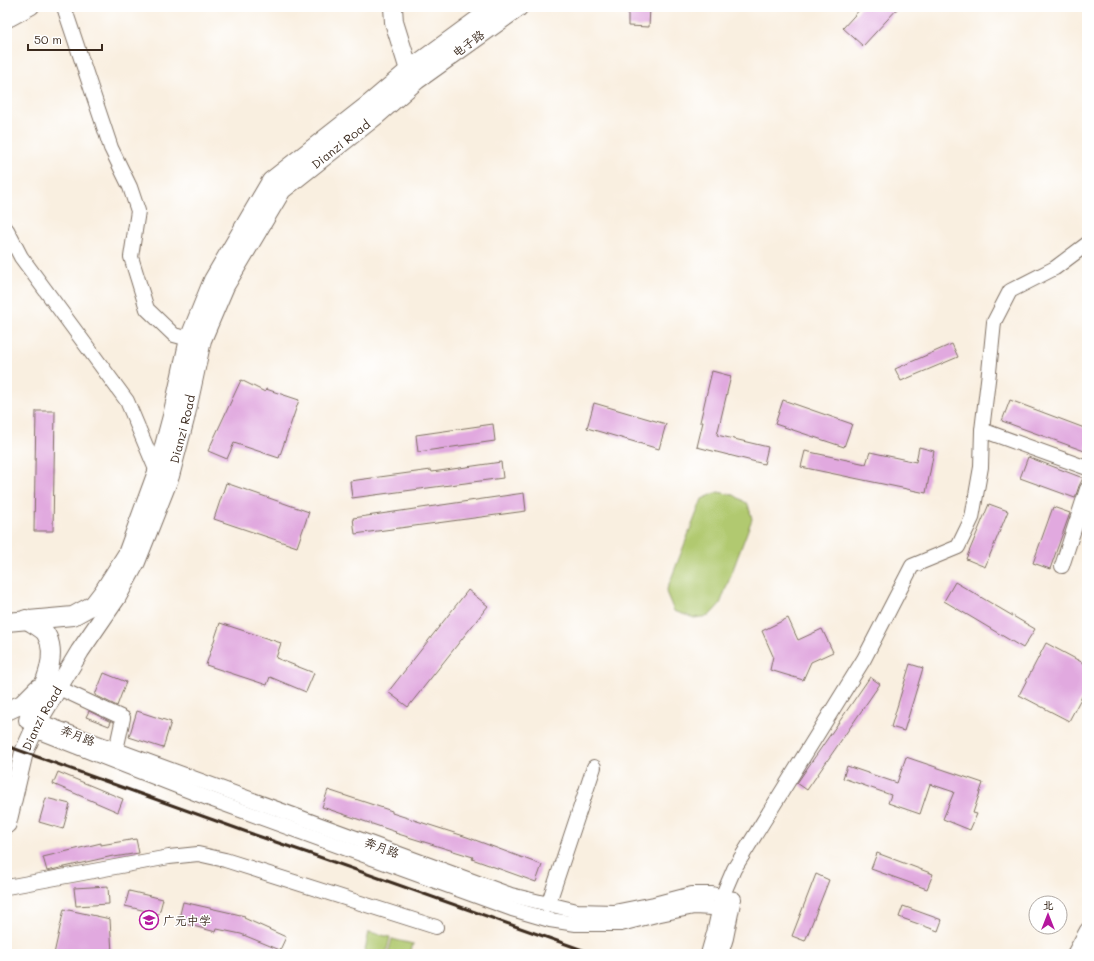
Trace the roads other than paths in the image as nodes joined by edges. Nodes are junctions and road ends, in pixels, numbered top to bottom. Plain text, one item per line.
1 (32, 7) edge
2 (64, 7) edge
3 (393, 7) edge
4 (405, 7) edge
5 (495, 7) edge
6 (518, 7) edge
7 (7, 9) edge
8 (413, 75) junction
9 (7, 230) edge
10 (1087, 244) edge
11 (189, 339) junction
12 (982, 430) junction
13 (1087, 468) edge
14 (157, 472) junction
15 (1087, 489) edge
16 (1062, 566) dead end
17 (26, 619) junction
18 (7, 622) edge
19 (52, 684) junction
20 (8, 710) edge
21 (34, 723) junction
22 (116, 750) junction
23 (594, 767) dead end
24 (7, 785) edge
25 (7, 824) edge
26 (7, 887) edge
27 (726, 904) junction
28 (548, 905) junction
29 (436, 927) dead end
30 (1087, 930) edge
31 (720, 935) junction
32 (708, 954) edge
33 (721, 954) edge
34 (1074, 954) edge

1 - 7 street
2 - 11 street
3 - 8 main road
4 - 8 main road
5 - 8 main road, 电子路
6 - 8 main road, 电子路
8 - 11 main road, Dianzi Road
8 - 19 main road, Dianzi Road
9 - 14 street
10 - 12 street
11 - 14 main road, Dianzi Road
12 - 13 street
12 - 27 street
14 - 17 main road, Dianzi Road
15 - 16 street
17 - 18 main road, Dianzi Road
17 - 19 main road
19 - 20 main road
19 - 21 main road
19 - 22 street
20 - 21 main road
21 - 22 street, 奔月路
21 - 24 main road, Dianzi Road
21 - 25 main road, Dianzi Road
21 - 27 street
22 - 28 street, 奔月路
23 - 28 street
26 - 29 street
27 - 28 street, 奔月路
27 - 31 street
30 - 34 street
31 - 32 street
31 - 33 street

